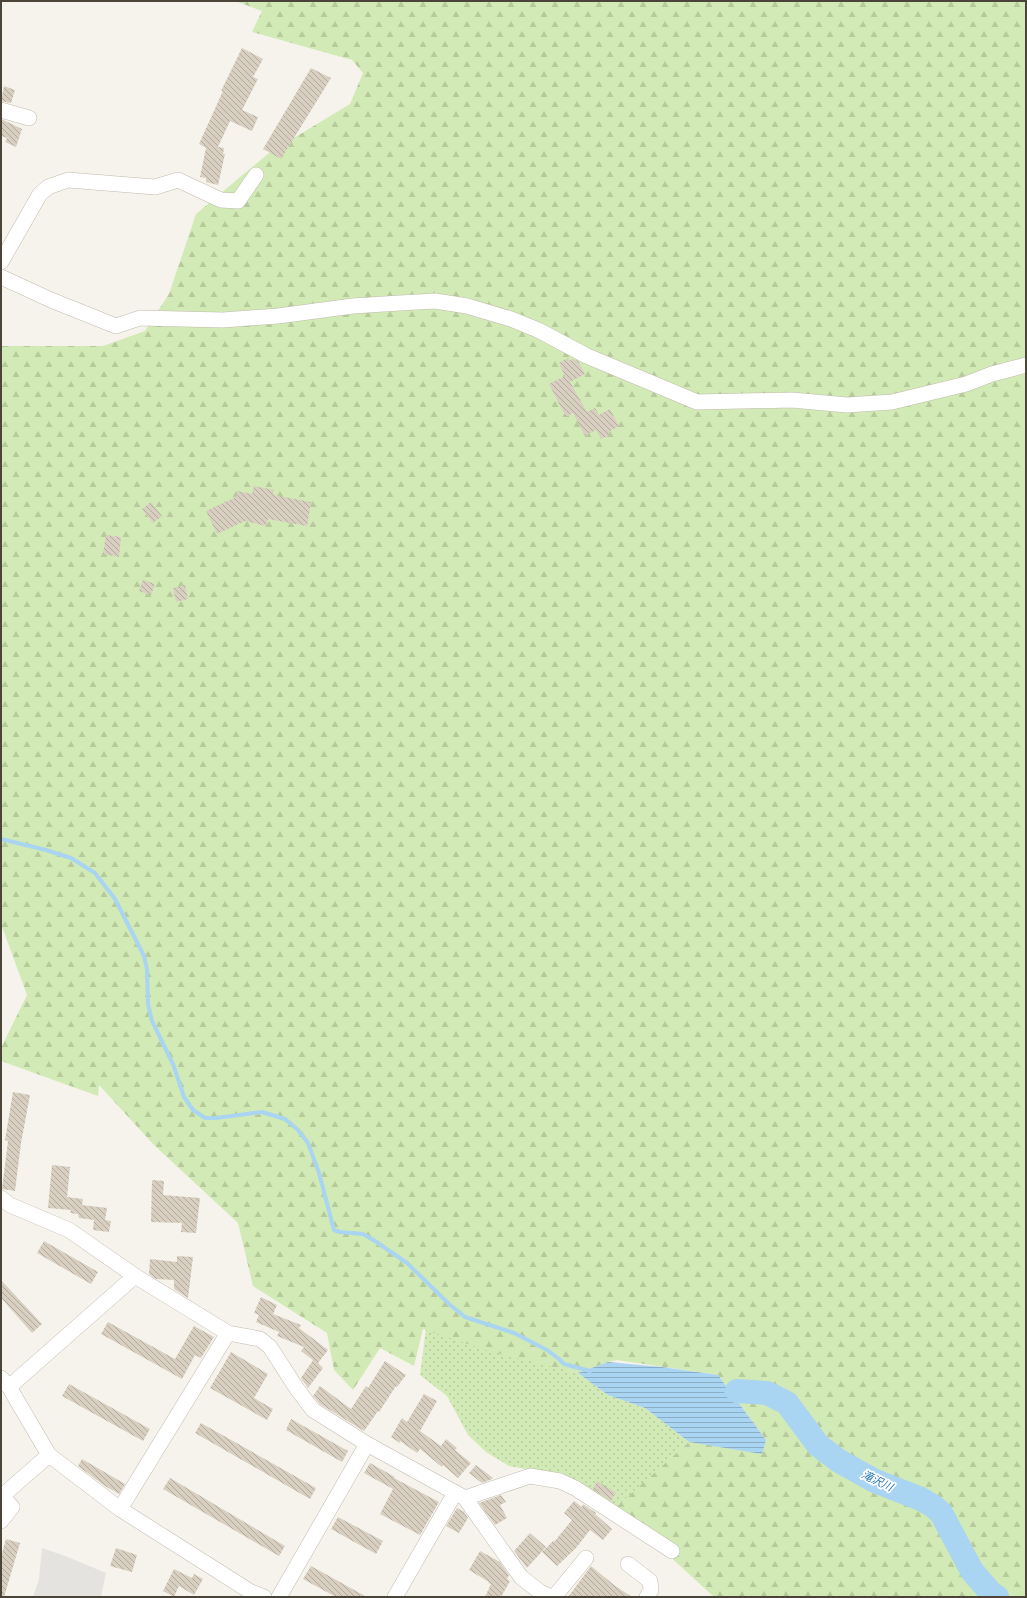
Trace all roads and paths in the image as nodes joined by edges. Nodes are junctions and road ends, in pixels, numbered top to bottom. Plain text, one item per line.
1 (1, 110) edge
2 (29, 118) dead end
3 (256, 175) dead end
4 (1, 262) edge
5 (1, 277) edge
6 (1026, 365) edge
7 (1, 1198) edge
8 (135, 1276) junction
9 (228, 1333) junction
10 (5, 1382) edge
11 (367, 1444) junction
12 (49, 1455) junction
13 (2, 1495) edge
14 (460, 1495) junction
15 (120, 1509) junction
16 (1, 1521) edge
17 (672, 1551) dead end
18 (586, 1558) dead end
19 (628, 1564) dead end
20 (254, 1595) edge
21 (279, 1597) edge
22 (395, 1597) edge
23 (553, 1597) edge
24 (647, 1597) edge

1 - 2 street
3 - 4 street
5 - 6 street
7 - 8 street
8 - 9 street
8 - 10 street
9 - 11 street
9 - 15 street
10 - 12 street
11 - 14 street
11 - 21 street
12 - 13 street
12 - 15 street
13 - 16 street
14 - 17 street
14 - 22 street
14 - 23 street
15 - 20 street
18 - 23 street
19 - 24 street

